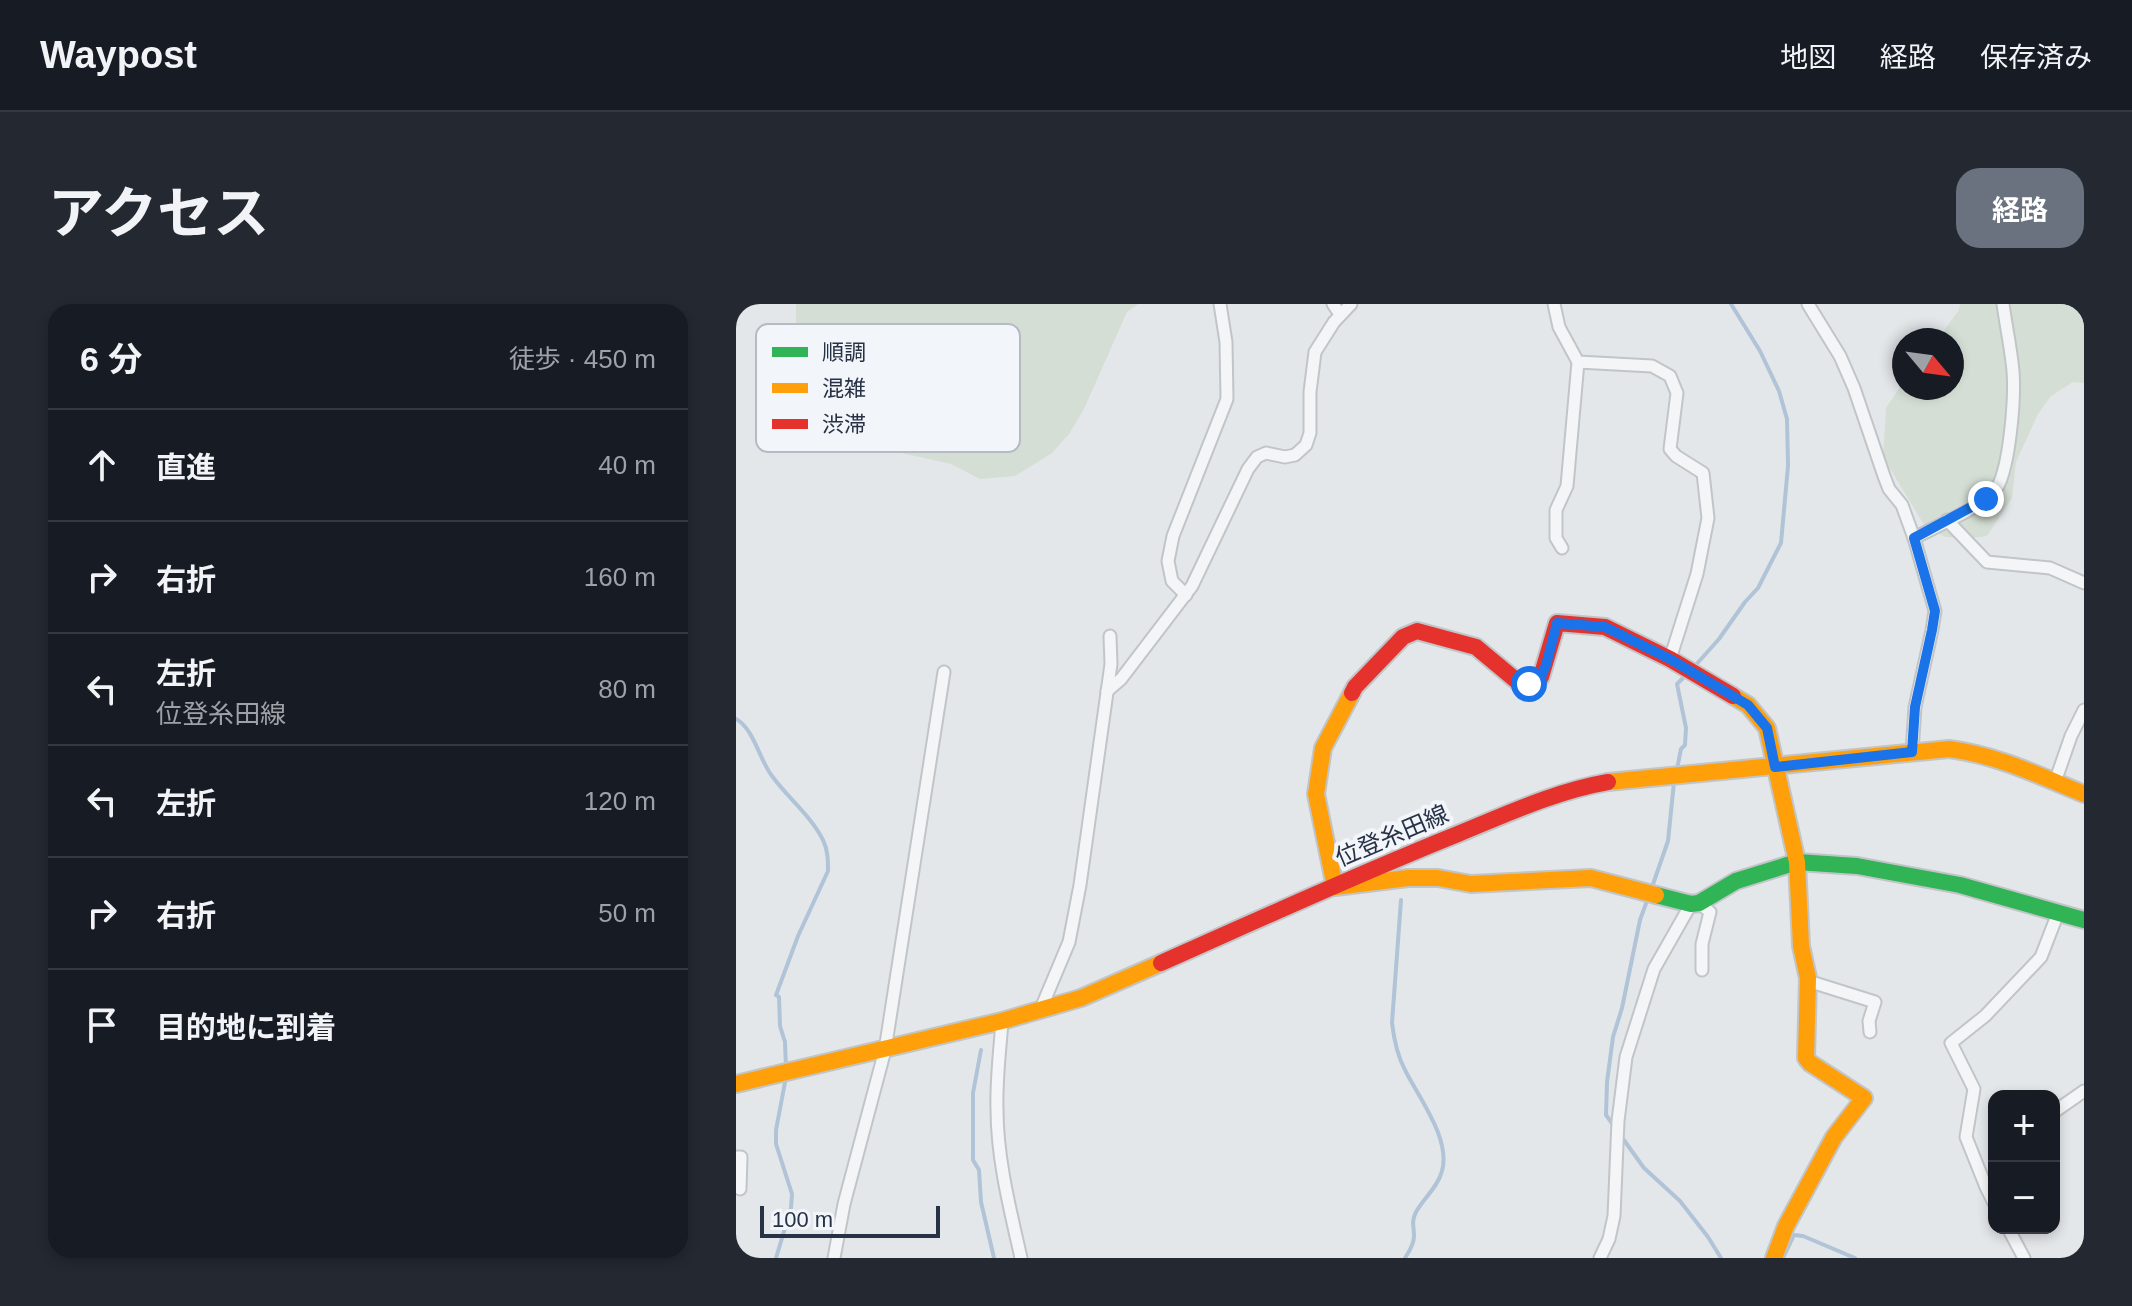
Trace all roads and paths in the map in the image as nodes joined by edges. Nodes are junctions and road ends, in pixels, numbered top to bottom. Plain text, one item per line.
1 (1220, 304) edge
2 (1351, 304) edge
3 (1554, 304) edge
4 (1801, 304) edge
5 (1808, 304) edge
6 (2003, 304) edge
7 (1337, 309) edge
8 (1578, 362) junction
9 (1947, 520) junction
10 (1914, 538) junction
11 (1562, 548) dead end
12 (2084, 583) edge
13 (1186, 595) junction
14 (1110, 636) dead end
15 (1670, 659) junction
16 (944, 672) dead end
17 (1107, 691) junction
18 (2084, 710) edge
19 (1912, 752) junction
20 (1775, 767) junction
21 (2055, 782) junction
22 (2084, 794) edge
23 (1797, 862) junction
24 (1335, 887) junction
25 (1695, 904) junction
26 (2058, 913) junction
27 (2084, 920) edge
28 (1702, 970) dead end
29 (1808, 981) junction
30 (1040, 1011) junction
31 (1002, 1021) junction
32 (1870, 1032) dead end
33 (885, 1050) junction
34 (736, 1084) edge
35 (2084, 1091) edge
36 (2060, 1108) edge
37 (736, 1157) edge
38 (1988, 1179) edge
39 (740, 1189) dead end
40 (2011, 1234) edge
41 (834, 1258) edge
42 (1021, 1258) edge
43 (1600, 1258) edge
44 (1774, 1258) edge
45 (2024, 1258) edge

1 - 13 street
2 - 7 street
3 - 8 street
4 - 5 street
5 - 10 street
6 - 9 street
7 - 13 street
8 - 11 street
8 - 15 street
9 - 10 street
9 - 12 street
10 - 19 street
13 - 17 street
14 - 17 street
15 - 20 street
15 - 24 street
16 - 33 street
17 - 30 street
18 - 21 street
19 - 20 street, 位登糸田線
19 - 21 street, 位登糸田線
20 - 23 street
20 - 24 street, 位登糸田線
21 - 22 street, 位登糸田線
23 - 25 street
23 - 26 street
23 - 29 street
24 - 25 street
24 - 30 street, 位登糸田線
25 - 28 street
25 - 43 street
26 - 27 street
26 - 38 street
29 - 32 street
29 - 44 street
30 - 31 street, 位登糸田線
31 - 33 street, 位登糸田線
31 - 42 street
33 - 34 street, 位登糸田線
33 - 41 street
35 - 36 street
37 - 39 street
40 - 45 street

